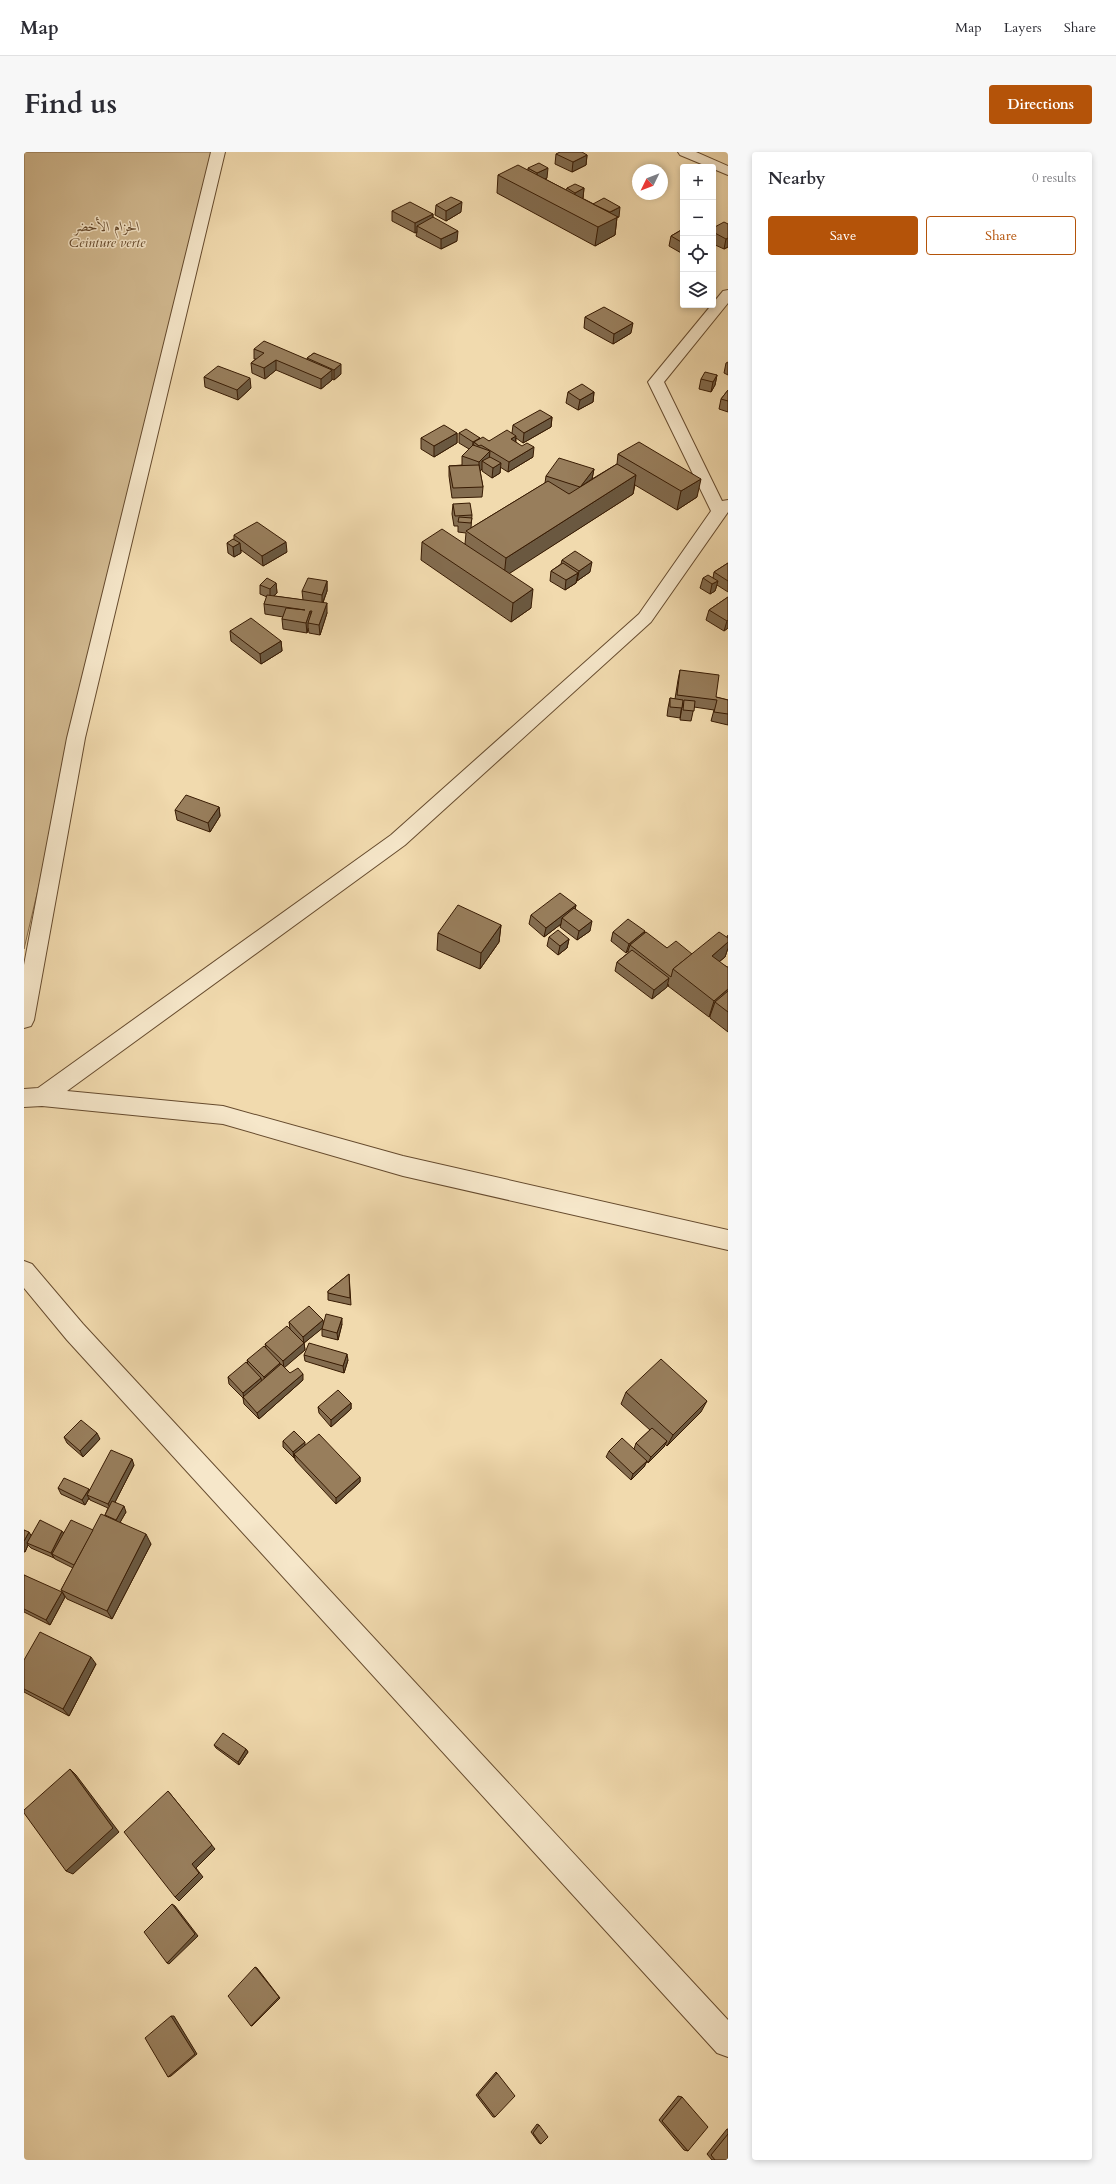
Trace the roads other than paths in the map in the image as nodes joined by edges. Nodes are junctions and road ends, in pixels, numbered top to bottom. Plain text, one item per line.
1 (218, 152) edge
2 (685, 152) edge
3 (728, 171) edge
4 (728, 294) edge
5 (725, 510) edge
6 (24, 1020) edge
7 (33, 1097) edge
8 (728, 1240) edge
9 (24, 1271) edge
10 (728, 2042) edge

1 - 6 street
2 - 3 street
4 - 5 street
5 - 7 street
7 - 8 street
9 - 10 street

